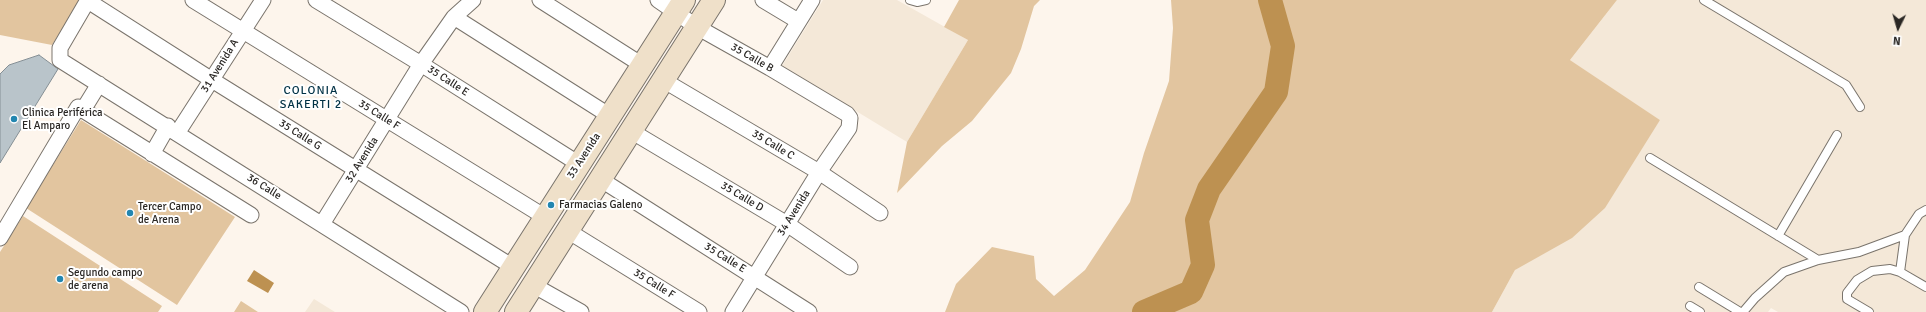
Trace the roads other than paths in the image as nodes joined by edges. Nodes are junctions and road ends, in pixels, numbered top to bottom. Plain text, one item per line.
1 (193, 0) edge
2 (263, 0) edge
3 (316, 0) edge
4 (472, 0) edge
5 (540, 0) edge
6 (658, 0) edge
7 (714, 0) edge
8 (763, 0) edge
9 (812, 0) edge
10 (910, 0) edge
11 (926, 0) edge
12 (1704, 0) edge
13 (88, 1) edge
14 (680, 6) edge
15 (454, 18) junction
16 (798, 21) junction
17 (697, 27) junction
18 (243, 30) junction
19 (421, 64) junction
20 (642, 65) junction
21 (770, 68) junction
22 (212, 80) junction
23 (663, 80) junction
24 (99, 84) junction
25 (1860, 107) dead end
26 (83, 110) junction
27 (847, 114) joint
28 (610, 116) junction
29 (387, 120) junction
30 (173, 129) junction
31 (631, 131) junction
32 (1837, 135) dead end
33 (152, 154) junction
34 (1650, 158) dead end
35 (579, 164) junction
36 (356, 169) junction
37 (819, 172) junction
38 (600, 179) junction
39 (1926, 210) edge
40 (880, 213) dead end
41 (251, 215) dead end
42 (545, 217) junction
43 (322, 224) junction
44 (787, 224) junction
45 (568, 231) junction
46 (1904, 235) junction
47 (1778, 236) junction
48 (0, 238) edge
49 (1818, 260) junction
50 (513, 267) junction
51 (850, 267) dead end
52 (1900, 272) junction
53 (755, 277) junction
54 (534, 285) junction
55 (1699, 287) dead end
56 (1926, 287) edge
57 (1690, 306) dead end
58 (461, 312) edge
59 (485, 312) edge
60 (516, 312) edge
61 (580, 312) edge
62 (699, 312) edge
63 (733, 312) edge
64 (809, 312) edge
65 (1700, 312) edge
66 (1740, 312) edge
67 (1743, 312) edge
68 (1869, 312) edge

1 - 18 street, 35 Calle F
2 - 18 street, 31 Avenida A
3 - 19 street, 35 Calle E
4 - 15 street, 32 Avenida
5 - 20 street
6 - 14 street, 35 Calle B
7 - 17 street
8 - 16 street
9 - 16 street
10 - 11 lane
12 - 25 lane
13 - 22 street, 35 Calle G
13 - 24 street, 36 Calle
14 - 17 street, 35 Calle B
14 - 20 street, 33 Avenida
15 - 19 street, 32 Avenida
15 - 28 street
16 - 21 street
17 - 21 street, 35 Calle B
17 - 23 street
18 - 22 street, 31 Avenida A
18 - 29 street, 35 Calle F
19 - 29 street, 32 Avenida
19 - 35 street, 35 Calle E
20 - 28 street, 33 Avenida
21 - 27 street, 35 Calle B
22 - 30 street, 31 Avenida A
22 - 36 street, 35 Calle G
23 - 31 street
23 - 37 street, 35 Calle C
24 - 26 street
24 - 30 street, 36 Calle
26 - 33 street
26 - 48 street
27 - 37 street, 34 Avenida
28 - 35 street, 33 Avenida
29 - 36 street, 32 Avenida
29 - 42 street, 35 Calle F
30 - 33 street, 31 Avenida A
30 - 43 street, 36 Calle
31 - 38 street
31 - 44 street, 35 Calle D
32 - 47 lane
33 - 41 street
34 - 47 lane
35 - 42 street, 33 Avenida
36 - 43 street, 32 Avenida
36 - 50 street, 35 Calle G
37 - 40 street, 35 Calle C
37 - 44 street, 34 Avenida
38 - 45 street
38 - 53 street, 35 Calle E
39 - 46 lane
42 - 50 street, 33 Avenida
43 - 58 street, 36 Calle
44 - 51 street, 35 Calle D
44 - 53 street, 34 Avenida
45 - 54 street
45 - 62 street, 35 Calle F
46 - 49 lane
46 - 52 lane
47 - 49 lane
49 - 67 lane
50 - 59 street, 33 Avenida
52 - 56 lane
52 - 68 lane
53 - 63 street, 34 Avenida
53 - 64 street, 35 Calle E
54 - 60 street
54 - 61 street
55 - 66 lane
57 - 65 lane

